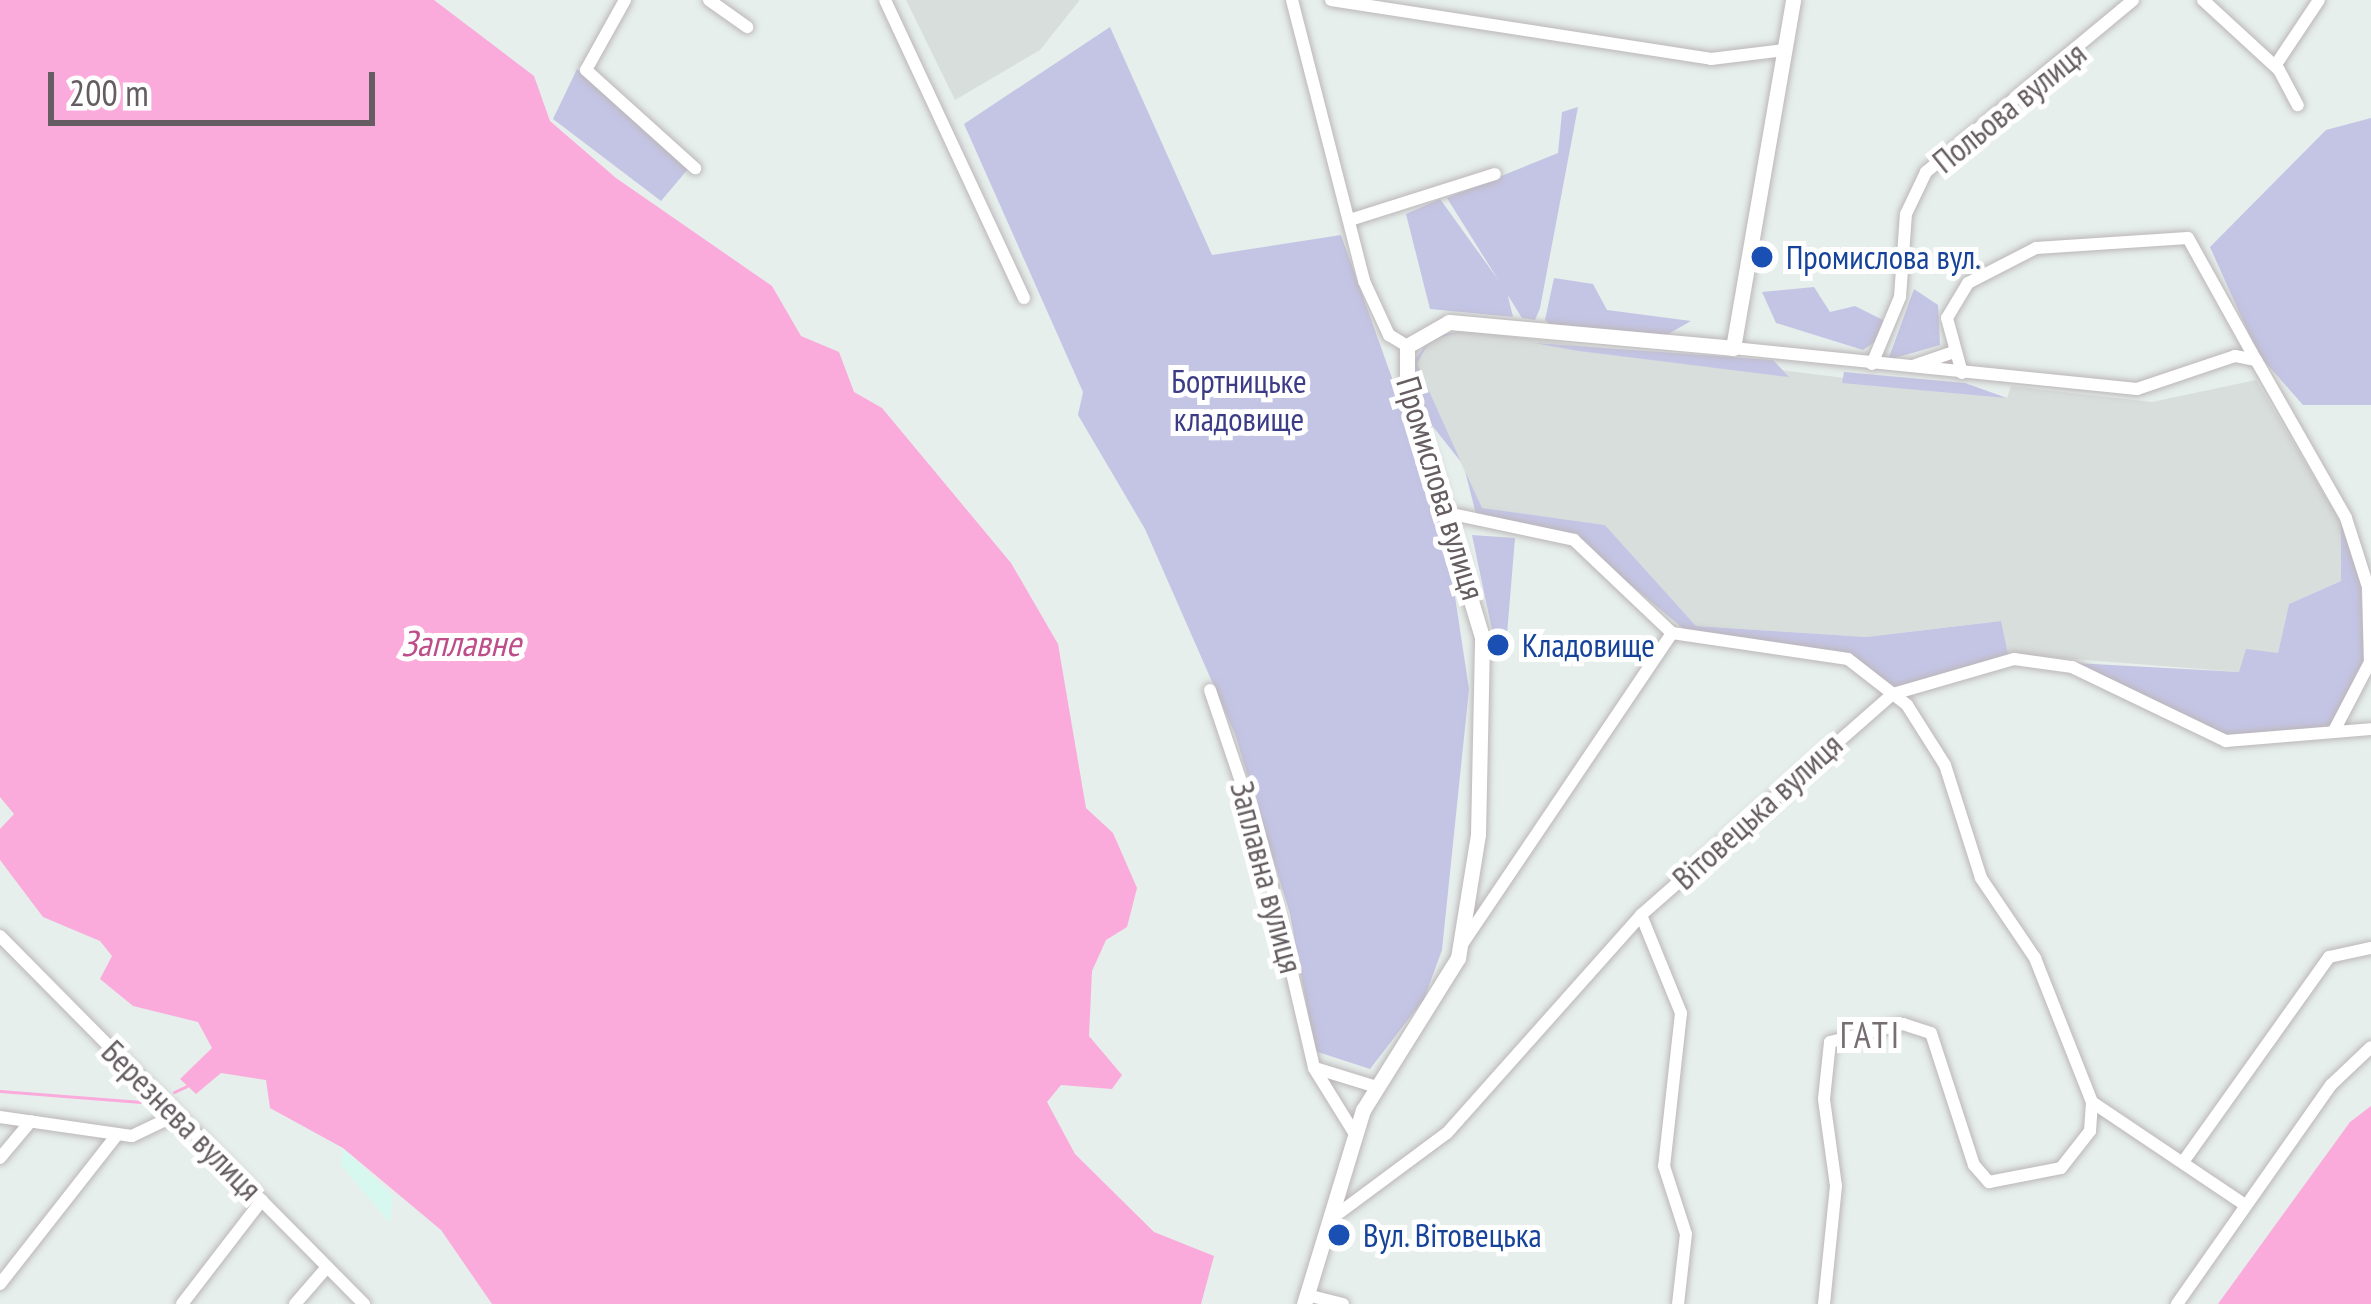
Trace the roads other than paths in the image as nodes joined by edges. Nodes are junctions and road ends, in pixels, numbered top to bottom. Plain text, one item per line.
1 (625, 0) edge
2 (709, 0) edge
3 (885, 0) edge
4 (1292, 0) edge
5 (1331, 0) edge
6 (1793, 0) edge
7 (2134, 0) edge
8 (2203, 0) edge
9 (2319, 0) edge
10 (747, 27) dead end
11 (1784, 50) junction
12 (2275, 66) junction
13 (2298, 105) dead end
14 (695, 168) dead end
15 (1495, 174) dead end
16 (1350, 220) junction
17 (1024, 298) dead end
18 (1407, 346) junction
19 (1733, 348) junction
20 (1952, 353) junction
21 (2256, 360) junction
22 (1872, 364) junction
23 (1910, 368) junction
24 (1962, 373) junction
25 (1452, 514) junction
26 (1672, 633) junction
27 (2371, 663) edge
28 (1210, 690) dead end
29 (1893, 694) junction
30 (2371, 729) edge
31 (2332, 734) junction
32 (1641, 915) junction
33 (0, 936) edge
34 (1462, 944) junction
35 (2371, 948) edge
36 (2371, 1047) edge
37 (1314, 1067) junction
38 (1373, 1086) junction
39 (2092, 1102) junction
40 (176, 1115) junction
41 (0, 1117) edge
42 (31, 1121) junction
43 (1355, 1134) junction
44 (117, 1135) junction
45 (0, 1158) edge
46 (2182, 1162) junction
47 (262, 1200) junction
48 (2244, 1204) junction
49 (1331, 1219) junction
50 (327, 1267) junction
51 (0, 1283) edge
52 (1305, 1299) edge
53 (182, 1304) edge
54 (296, 1304) edge
55 (364, 1304) edge
56 (1343, 1304) edge
57 (1678, 1304) edge
58 (1824, 1304) edge
59 (2177, 1304) edge

1 - 14 street
2 - 10 street
3 - 17 street
4 - 16 street
5 - 11 street
6 - 11 street
7 - 22 street, Польова вулиця
8 - 12 street
9 - 12 street
11 - 19 street
12 - 13 street
15 - 16 street
16 - 18 street
18 - 19 street, Промислова вулиця
18 - 25 street, Промислова вулиця
19 - 22 street, Промислова вулиця
20 - 21 street
20 - 23 street
20 - 24 street
21 - 24 street, Промислова вулиця
21 - 27 street
22 - 23 street, Промислова вулиця
23 - 24 street, Промислова вулиця
25 - 26 street
25 - 34 street, Промислова вулиця
26 - 29 street
26 - 34 street
27 - 31 street
28 - 37 street, Заплавна вулиця
29 - 31 street, Вітовецька вулиця
29 - 32 street, Вітовецька вулиця
29 - 39 street
30 - 31 street, Вітовецька вулиця
32 - 49 street, Вітовецька вулиця
32 - 57 street
33 - 40 street, Березнева вулиця
34 - 38 street, Промислова вулиця
35 - 46 street
36 - 48 street
37 - 38 street
37 - 43 street, Заплавна вулиця
38 - 43 street, Промислова вулиця
39 - 46 street
39 - 58 street
40 - 44 street
40 - 47 street, Березнева вулиця
41 - 42 street
42 - 44 street
42 - 45 street
43 - 49 street, Промислова вулиця
44 - 51 street
46 - 48 street
47 - 50 street, Березнева вулиця
47 - 53 street
48 - 59 street
49 - 52 street
50 - 54 street
50 - 55 street, Березнева вулиця
52 - 56 street

